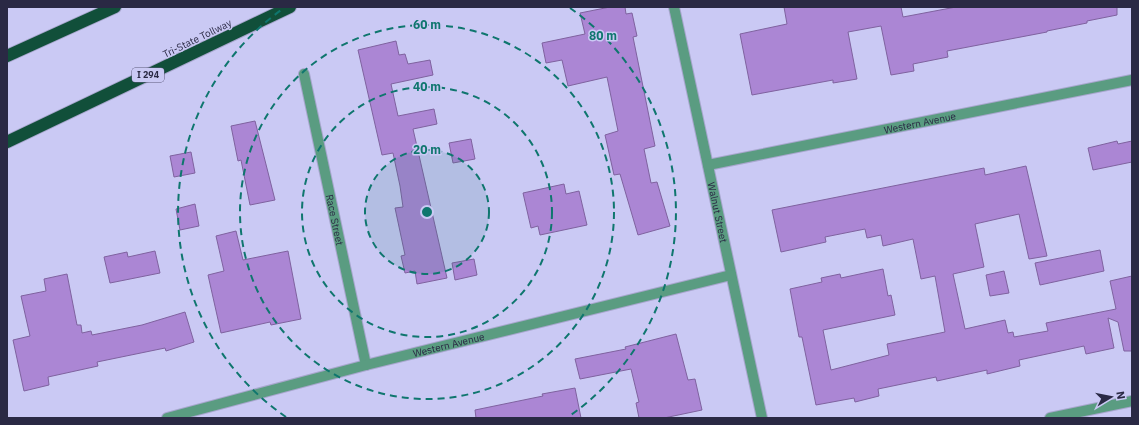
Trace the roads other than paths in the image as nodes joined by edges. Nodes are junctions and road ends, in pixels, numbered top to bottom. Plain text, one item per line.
1 (115, 7) edge
2 (290, 7) edge
3 (674, 7) edge
4 (7, 56) edge
5 (304, 74) dead end
6 (1132, 80) edge
7 (7, 142) edge
8 (708, 165) junction
9 (732, 275) junction
10 (366, 365) junction
11 (1132, 401) edge
12 (167, 418) edge
13 (762, 418) edge
14 (1050, 418) edge

1 - 4 highway
2 - 7 highway, Tri-State Tollway / I 294
3 - 8 street, Walnut Street
5 - 10 street, Race Street
6 - 8 street, Western Avenue
8 - 9 street, Walnut Street
9 - 10 street, Western Avenue
9 - 13 street, Walnut Street
10 - 12 street, Western Avenue
11 - 14 street

